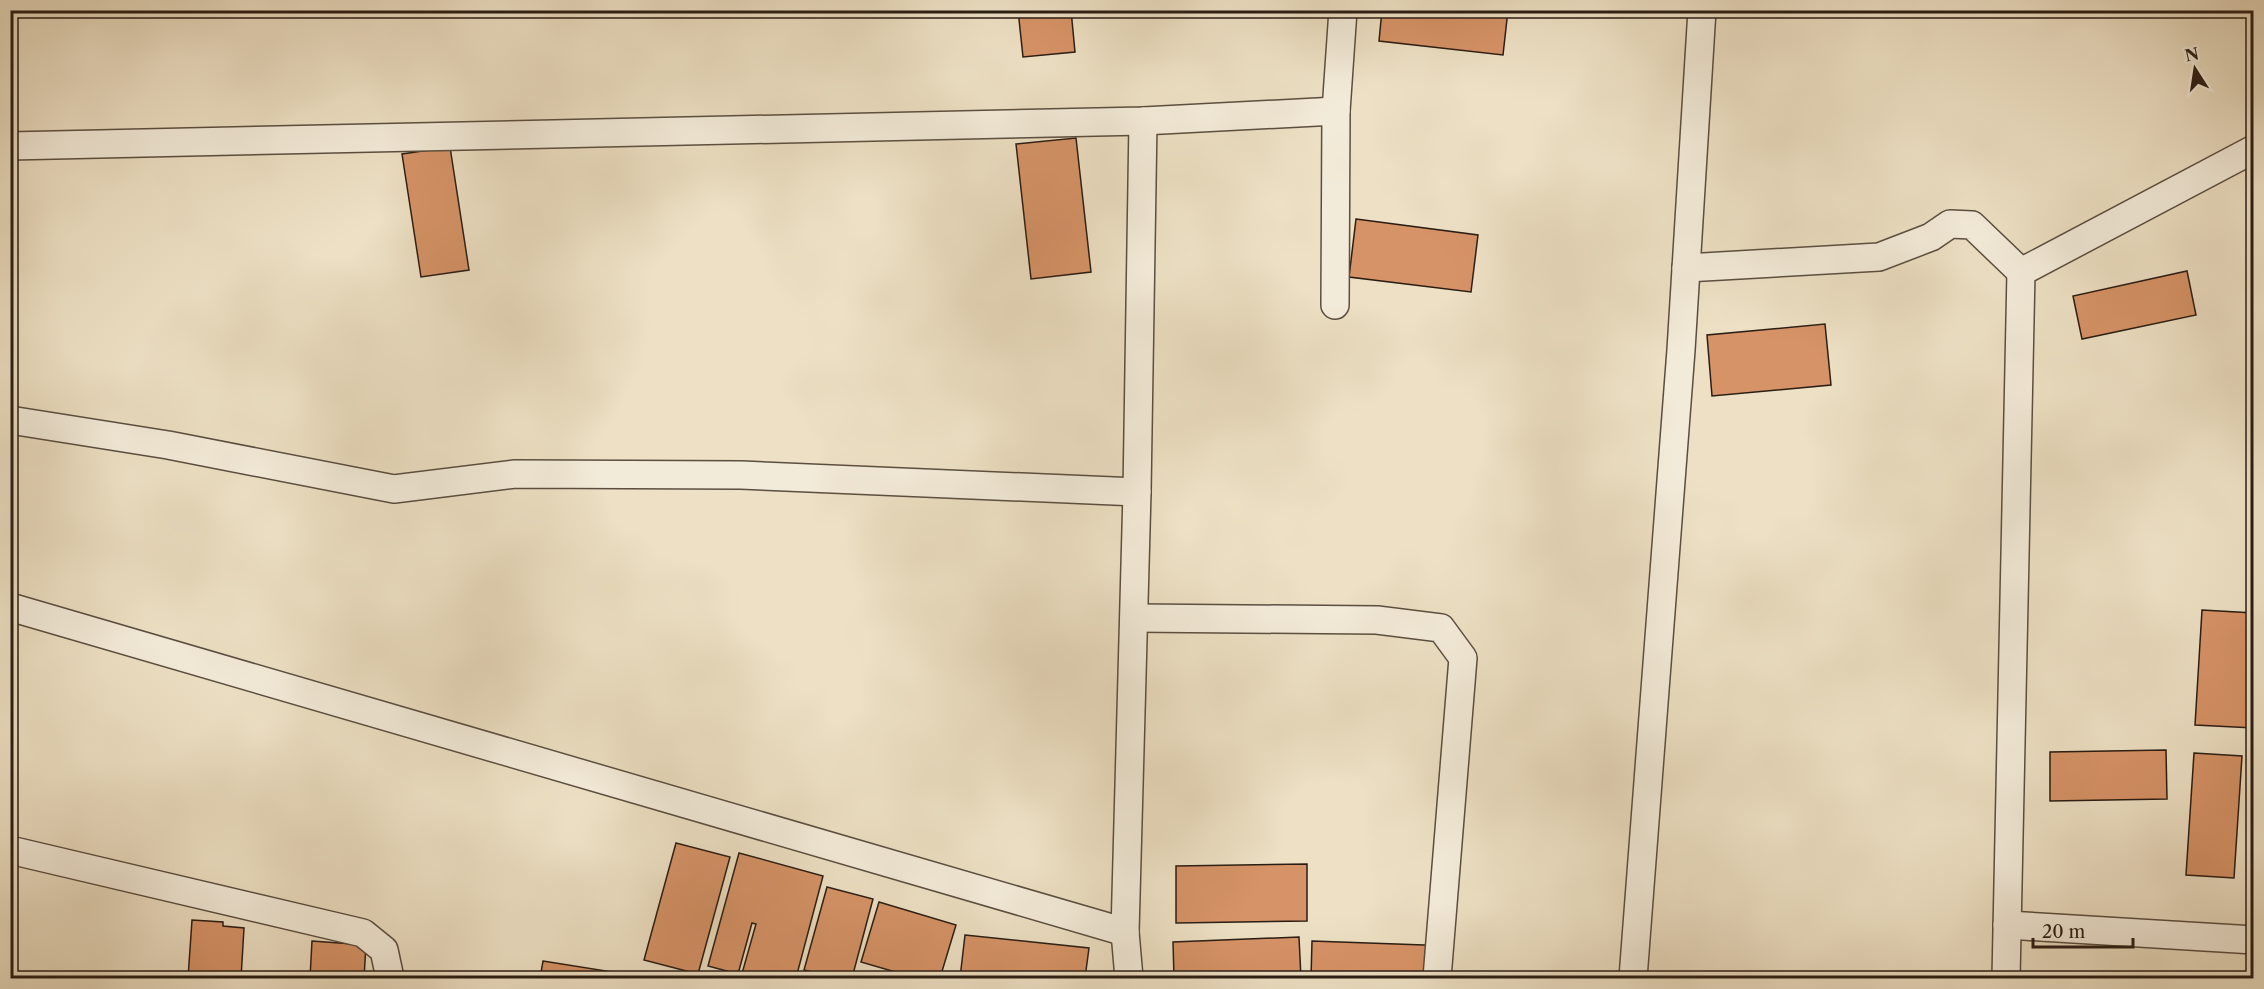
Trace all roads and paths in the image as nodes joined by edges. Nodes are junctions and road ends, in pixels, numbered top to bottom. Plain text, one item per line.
1 (1343, 10) edge
2 (1702, 10) edge
3 (1336, 111) junction
4 (1143, 121) junction
5 (10, 146) edge
6 (2253, 149) edge
7 (1686, 268) junction
8 (2021, 272) junction
9 (1335, 305) dead end
10 (10, 420) edge
11 (1137, 492) junction
12 (10, 607) edge
13 (1134, 618) junction
14 (10, 850) edge
15 (2007, 925) junction
16 (1125, 932) junction
17 (2253, 940) edge
18 (390, 978) edge
19 (1130, 978) edge
20 (1437, 978) edge
21 (1633, 978) edge
22 (2006, 978) edge

1 - 3 street
2 - 7 street
3 - 4 street
3 - 9 street
4 - 5 street
4 - 11 street
6 - 8 street
7 - 8 street
7 - 21 street
8 - 15 street
10 - 11 street
11 - 13 street
12 - 16 street
13 - 16 street
13 - 20 street
14 - 18 street
15 - 17 street
15 - 22 street
16 - 19 street

